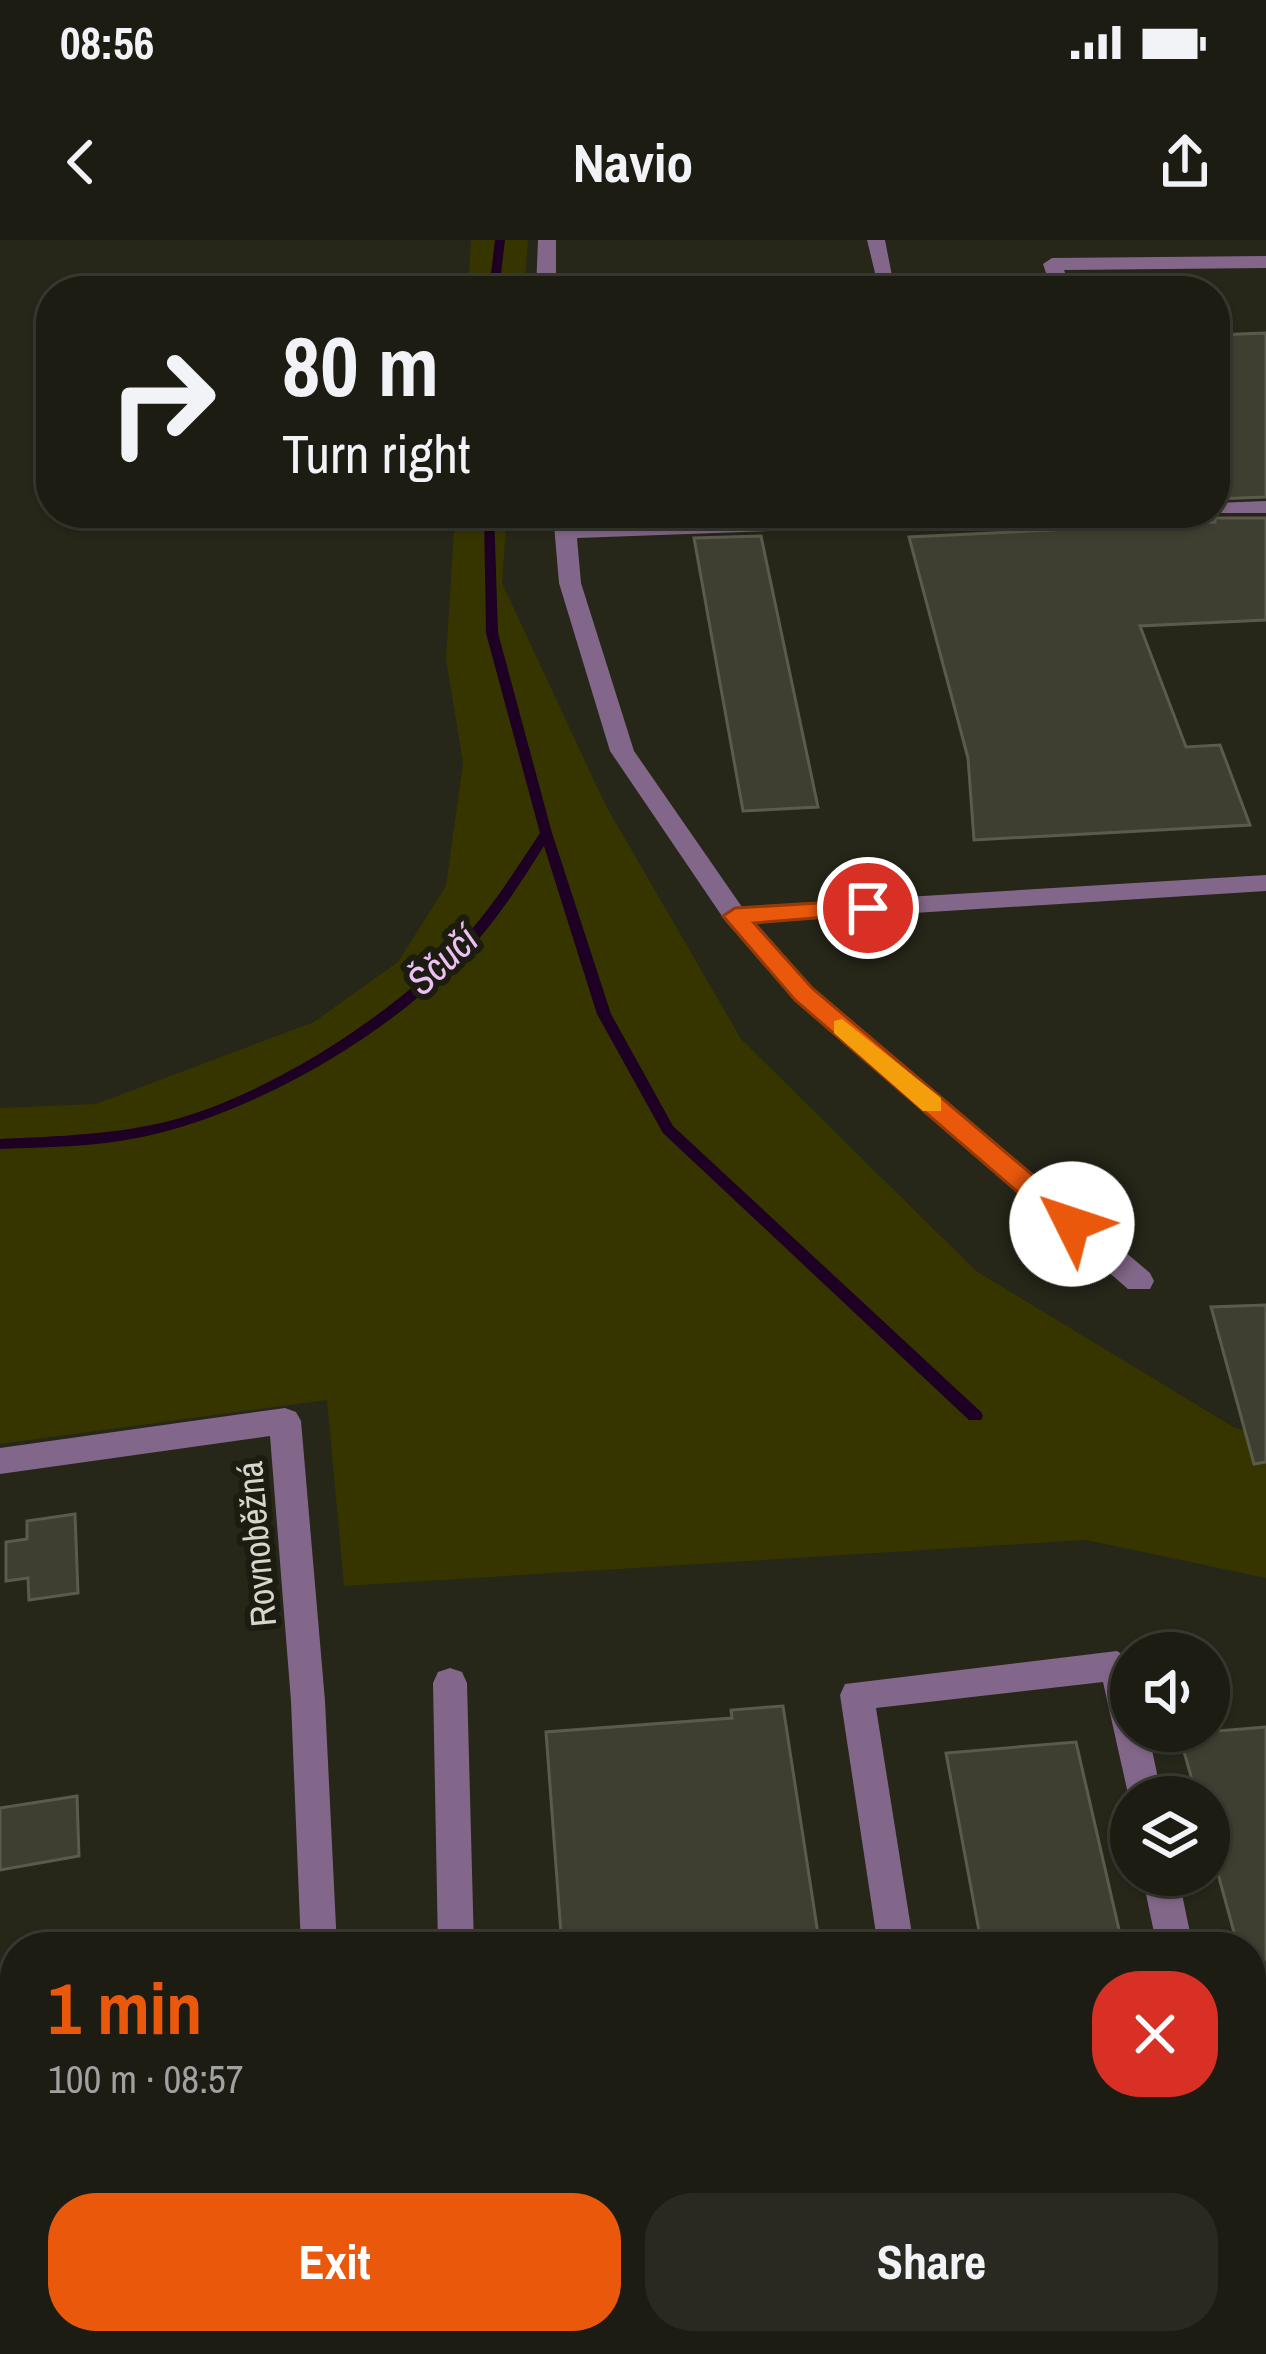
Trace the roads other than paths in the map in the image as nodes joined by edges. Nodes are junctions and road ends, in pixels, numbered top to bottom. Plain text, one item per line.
1 (547, 240) edge
2 (876, 240) edge
3 (1266, 262) edge
4 (546, 276) edge
5 (886, 276) edge
6 (1056, 276) edge
7 (1266, 507) edge
8 (1230, 508) edge
9 (565, 528) edge
10 (1266, 883) edge
11 (735, 916) junction
12 (1139, 1281) dead end
13 (0, 1461) edge
14 (450, 1683) dead end
15 (1140, 1776) edge
16 (1164, 1896) edge
17 (318, 1932) edge
18 (456, 1932) edge
19 (894, 1932) edge
20 (1172, 1932) edge

1 - 4 street
2 - 5 street
3 - 6 street
7 - 8 street
9 - 11 street
10 - 11 street
11 - 12 street
13 - 17 street, Rovnoběžná
14 - 18 street
15 - 19 street
16 - 20 street

